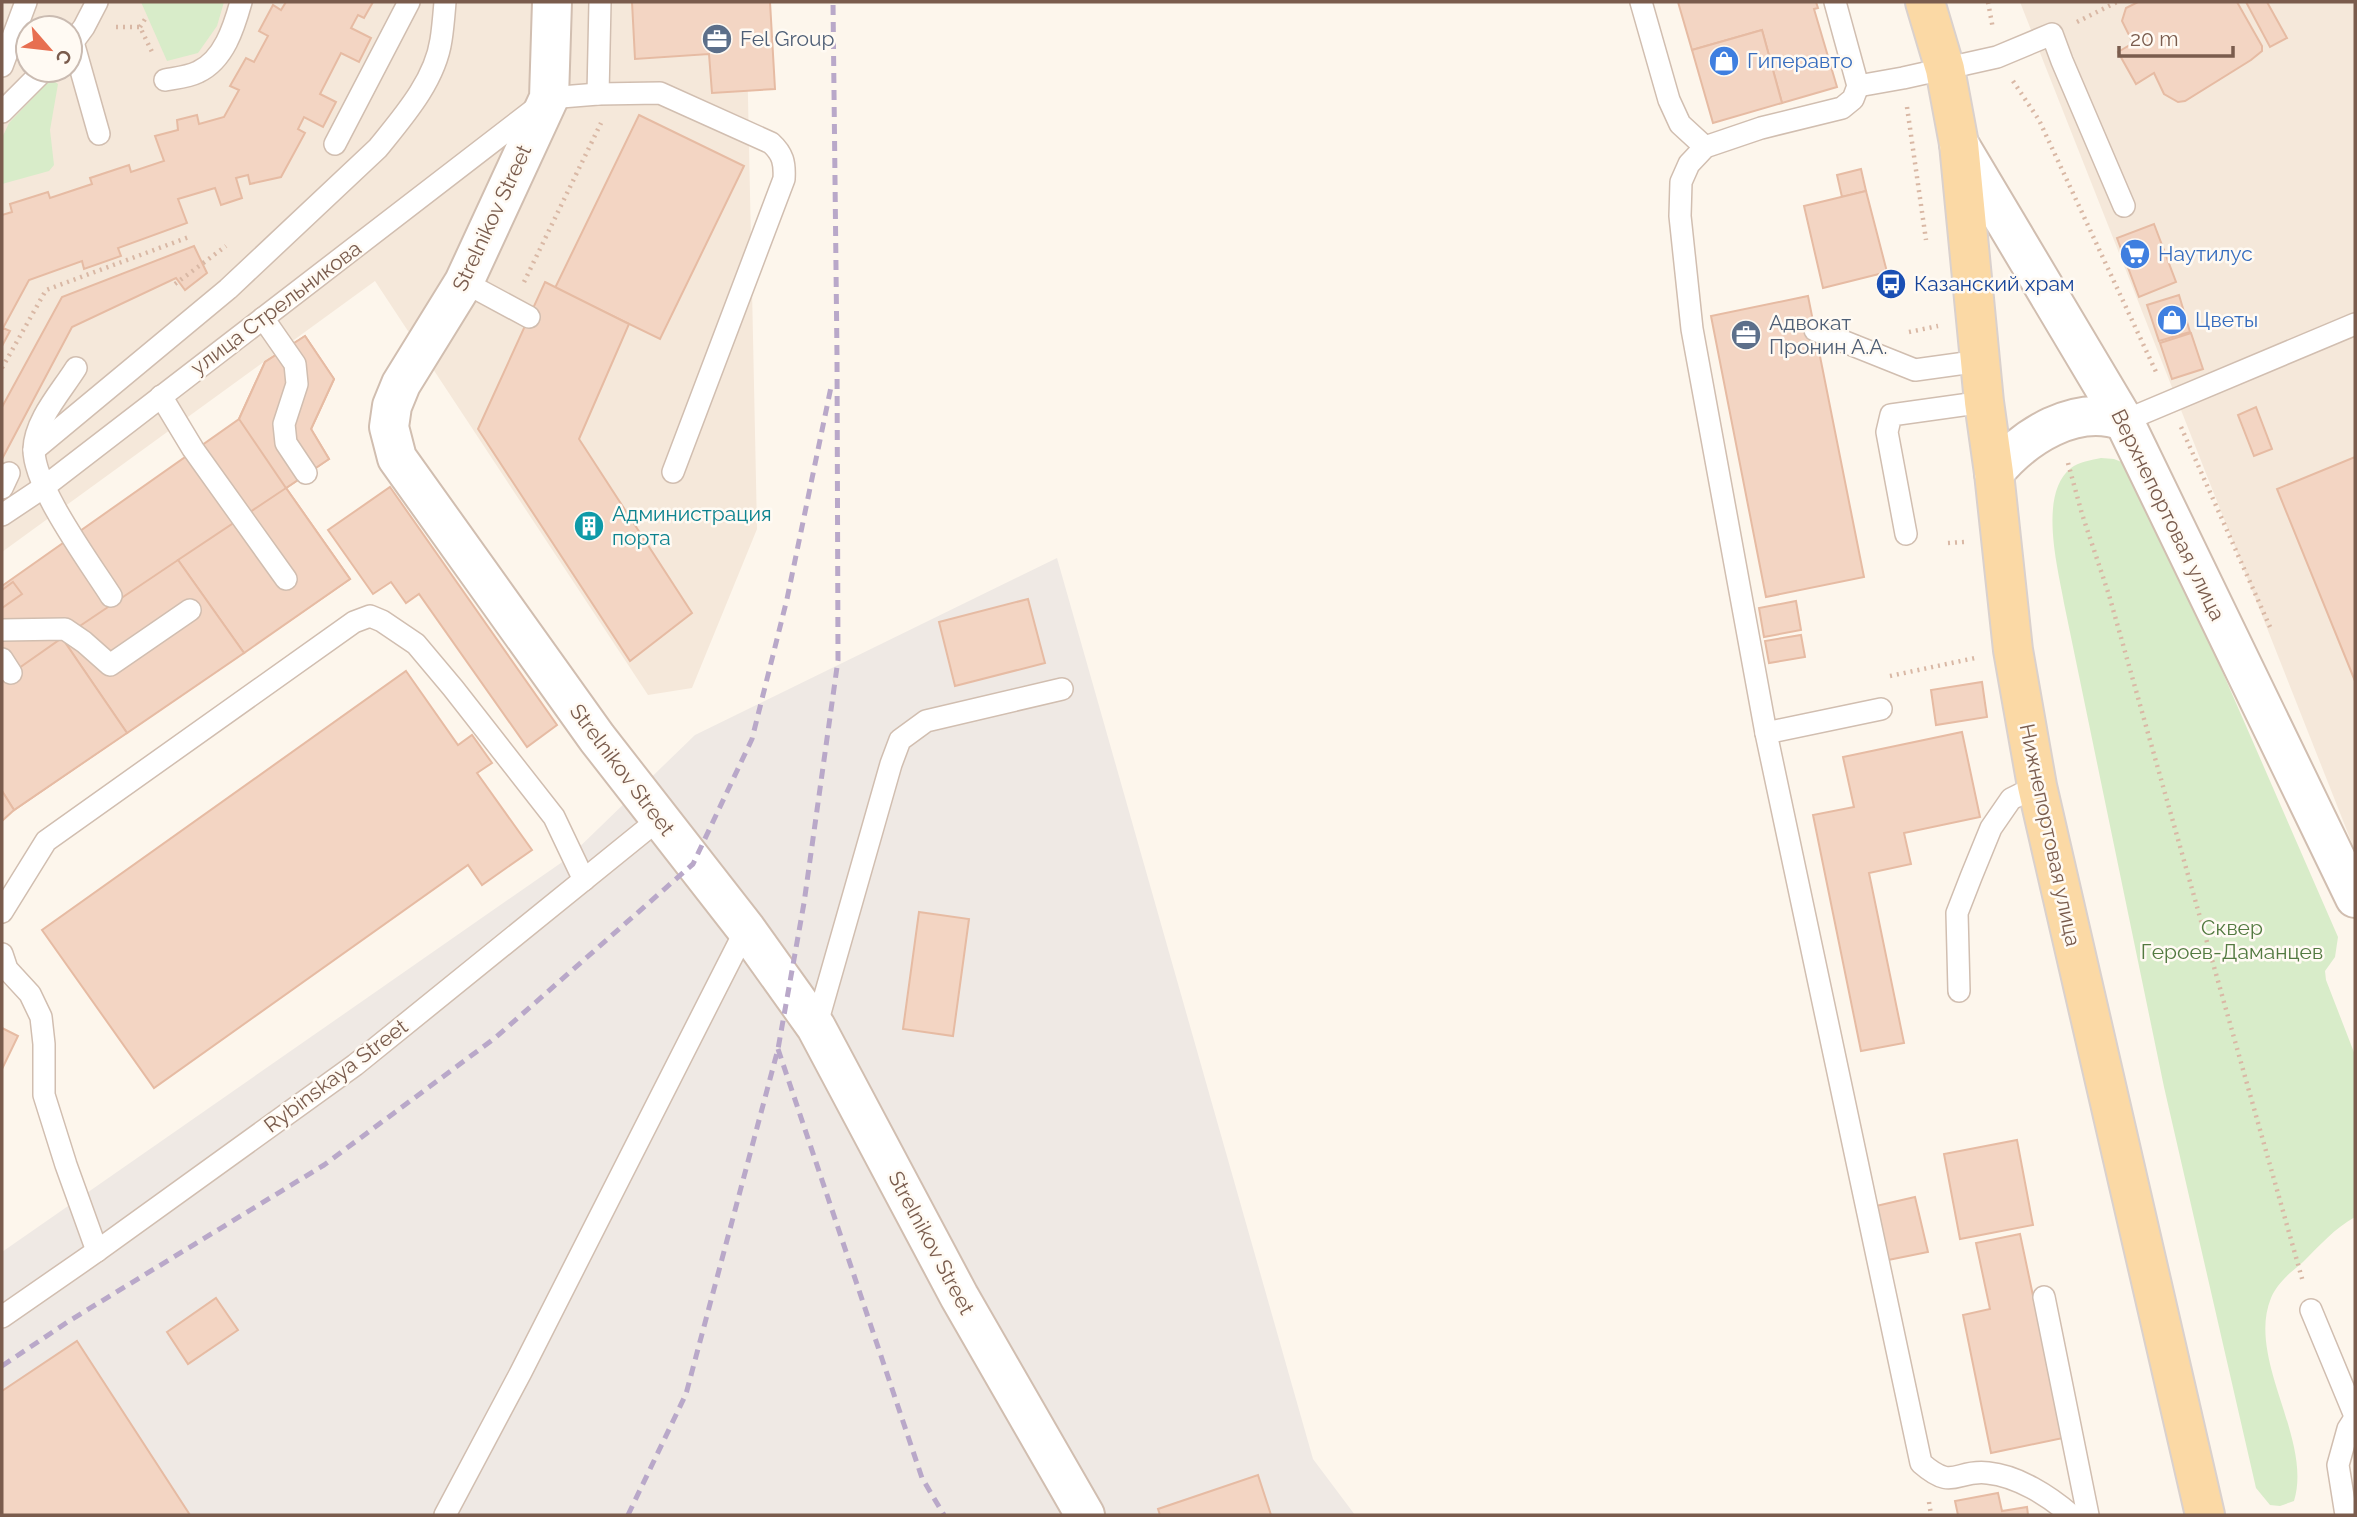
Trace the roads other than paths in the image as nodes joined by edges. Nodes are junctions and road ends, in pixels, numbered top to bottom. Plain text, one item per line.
1 (26, 2) edge
2 (97, 2) edge
3 (241, 2) edge
4 (409, 2) edge
5 (445, 2) edge
6 (552, 2) edge
7 (600, 2) edge
8 (1642, 2) edge
9 (1835, 2) edge
10 (1925, 2) edge
11 (84, 24) edge
12 (2, 66) edge
13 (1945, 69) junction
14 (84, 71) edge
15 (165, 80) road end
16 (30, 84) edge
17 (1858, 86) junction
18 (606, 94) junction
19 (549, 98) junction
20 (2, 112) edge
21 (99, 134) dead end
22 (335, 144) dead end
23 (1959, 144) junction
24 (1705, 147) junction
25 (2124, 206) dead end
26 (464, 282) junction
27 (520, 313) road end
28 (263, 318) junction
29 (2355, 324) edge
30 (1815, 330) dead end
31 (1980, 361) junction
32 (76, 368) dead end
33 (161, 396) junction
34 (1984, 402) junction
35 (2123, 421) junction
36 (34, 450) junction
37 (673, 472) dead end
38 (306, 473) dead end
39 (1994, 473) junction
40 (44, 486) junction
41 (2, 515) edge
42 (1906, 534) dead end
43 (286, 579) dead end
44 (111, 596) dead end
45 (190, 610) dead end
46 (2, 630) edge
47 (1062, 689) dead end
48 (1881, 709) dead end
49 (1766, 733) junction
50 (2037, 786) junction
51 (659, 819) junction
52 (584, 880) junction
53 (2355, 898) edge
54 (2, 912) edge
55 (746, 929) junction
56 (2, 954) edge
57 (1959, 990) dead end
58 (816, 1027) junction
59 (97, 1251) junction
60 (2044, 1297) dead end
61 (2311, 1310) road end
62 (2, 1317) edge
63 (2355, 1417) edge
64 (445, 1515) edge
65 (1085, 1515) edge
66 (2071, 1515) edge
67 (2088, 1515) edge
68 (2205, 1515) edge
69 (2346, 1515) edge

1 - 12 lane
2 - 11 lane
3 - 15 lane
4 - 22 lane
5 - 36 lane
6 - 19 street, Strelnikov Street
7 - 18 lane
8 - 24 lane
9 - 17 lane
10 - 13 main road, Нижнепортовая улица
13 - 17 lane
13 - 23 main road, Нижнепортовая улица
13 - 25 lane
14 - 21 lane
16 - 20 lane
17 - 24 lane
18 - 19 lane
18 - 37 lane
19 - 26 street, Strelnikov Street
19 - 28 lane, улица Стрельникова
23 - 31 main road, Нижнепортовая улица
23 - 35 street, Верхнепортовая улица
24 - 49 lane
26 - 27 lane
26 - 51 street, Strelnikov Street
28 - 33 lane, улица Стрельникова
28 - 38 lane
29 - 35 lane
30 - 31 lane
31 - 34 main road, Нижнепортовая улица
32 - 36 lane
33 - 40 lane, улица Стрельникова
33 - 43 lane
34 - 39 main road, Нижнепортовая улица
34 - 42 lane
35 - 39 street
35 - 53 street, Верхнепортовая улица
36 - 40 lane
39 - 50 main road, Нижнепортовая улица
40 - 41 lane, улица Стрельникова
40 - 44 lane
45 - 46 lane
47 - 58 lane
48 - 49 lane
49 - 66 lane
50 - 57 lane
50 - 68 main road, Нижнепортовая улица
51 - 52 lane, Rybinskaya Street
51 - 55 street, Strelnikov Street
52 - 54 lane
52 - 59 lane, Rybinskaya Street
55 - 58 street, Strelnikov Street
55 - 64 lane
56 - 59 lane
58 - 65 street, Strelnikov Street
59 - 62 lane, Rybinskaya Street
60 - 67 lane
61 - 63 lane
63 - 69 lane

